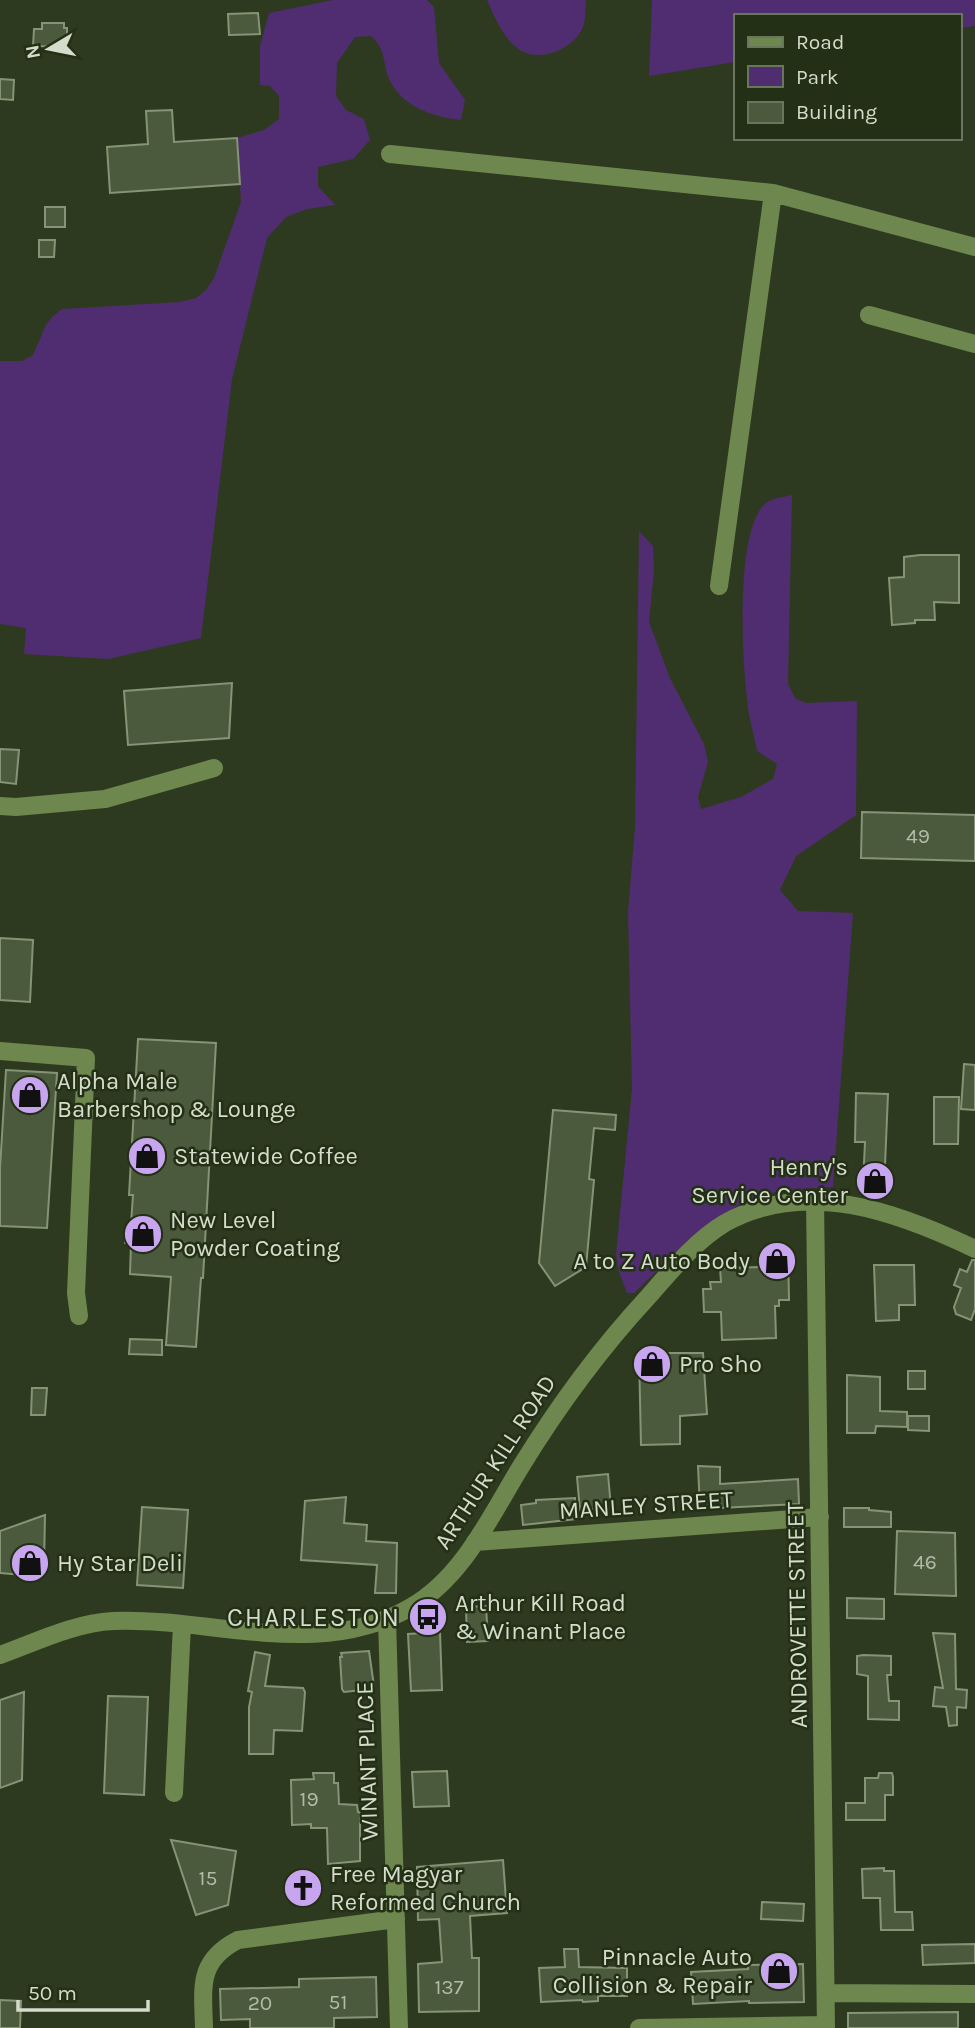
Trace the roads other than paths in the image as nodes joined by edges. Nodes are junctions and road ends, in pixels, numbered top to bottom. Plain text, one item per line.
1 (390, 154) dead end
2 (773, 193) junction
3 (975, 247) edge
4 (869, 315) dead end
5 (975, 344) edge
6 (719, 586) dead end
7 (214, 768) dead end
8 (0, 806) edge
9 (0, 1051) edge
10 (815, 1201) junction
11 (975, 1249) edge
12 (79, 1316) dead end
13 (820, 1517) junction
14 (475, 1542) junction
15 (387, 1619) junction
16 (182, 1624) junction
17 (0, 1655) edge
18 (174, 1793) dead end
19 (396, 1919) junction
20 (827, 1993) junction
21 (975, 1994) edge
22 (826, 2026) edge
23 (204, 2028) edge
24 (399, 2028) edge
25 (639, 2028) edge

1 - 2 street
2 - 3 street
2 - 6 street
4 - 5 street
7 - 8 street
9 - 12 street
10 - 11 street, ARTHUR KILL ROAD
10 - 13 street, ANDROVETTE STREET
10 - 14 street, ARTHUR KILL ROAD
13 - 14 street, MANLEY STREET
13 - 20 street, ANDROVETTE STREET
14 - 15 street, ARTHUR KILL ROAD
15 - 16 street, ARTHUR KILL ROAD
15 - 19 street, WINANT PLACE
16 - 17 street, ARTHUR KILL ROAD
16 - 18 street
19 - 23 street
19 - 24 street, WINANT PLACE
20 - 21 street
20 - 22 street, ANDROVETTE STREET
22 - 25 street

